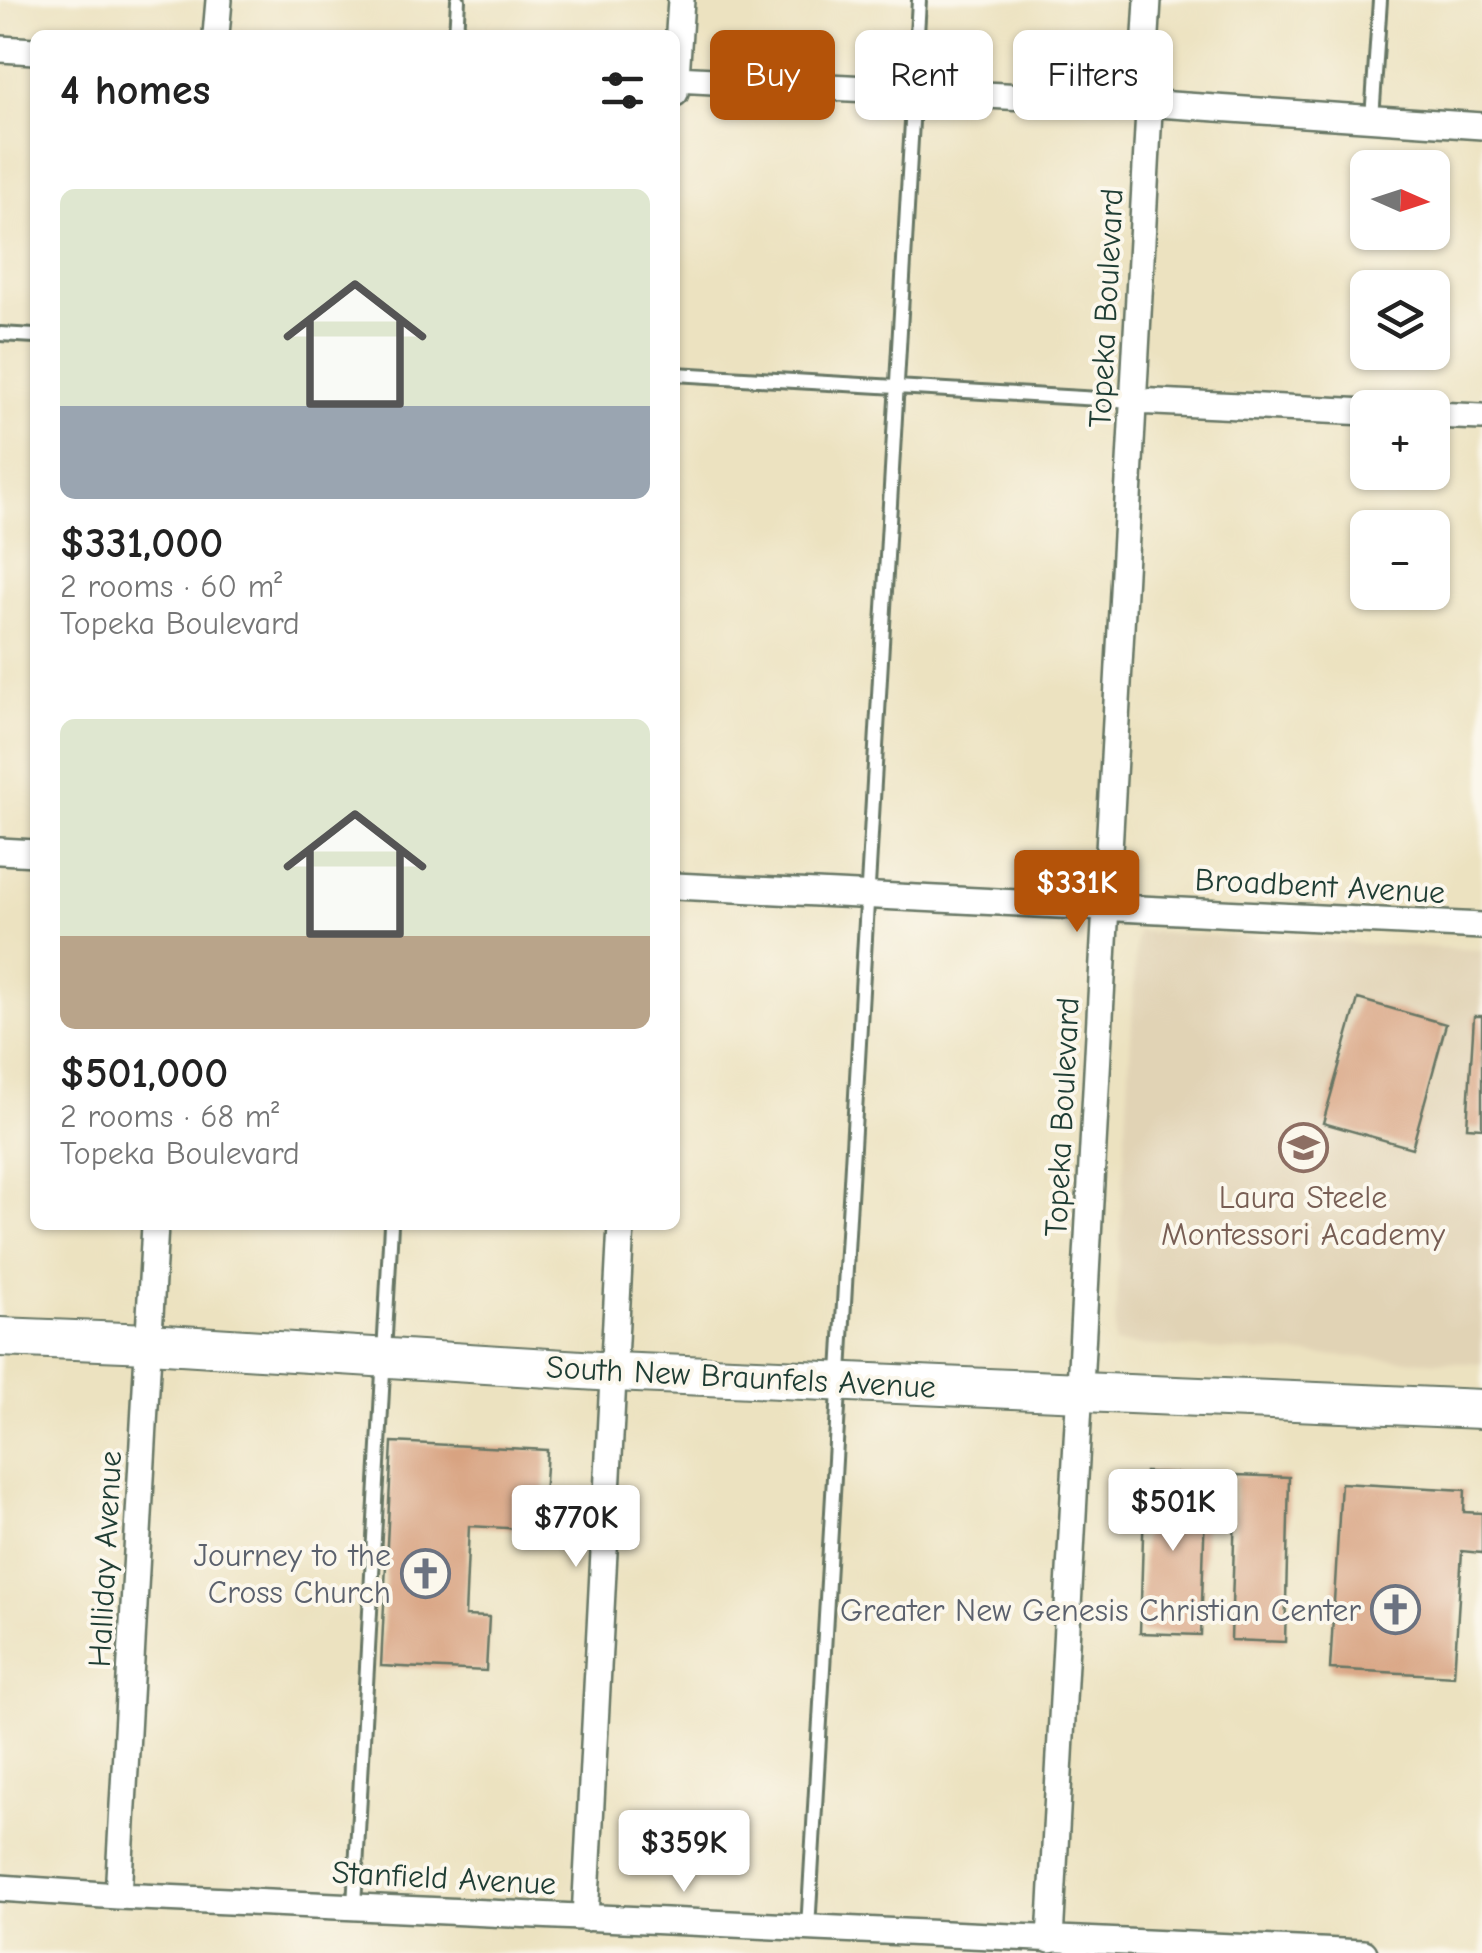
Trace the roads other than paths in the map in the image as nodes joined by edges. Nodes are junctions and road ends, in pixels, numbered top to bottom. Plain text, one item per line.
1 (218, 0) edge
2 (458, 0) edge
3 (681, 0) edge
4 (918, 0) edge
5 (1148, 0) edge
6 (1380, 0) edge
7 (216, 30) edge
8 (456, 30) edge
9 (679, 30) edge
10 (916, 30) edge
11 (1146, 30) edge
12 (0, 49) edge
13 (30, 51) edge
14 (680, 79) edge
15 (855, 88) edge
16 (1173, 104) edge
17 (1372, 118) junction
18 (911, 120) edge
19 (1149, 120) edge
20 (1482, 126) edge
21 (0, 334) edge
22 (30, 336) edge
23 (680, 374) edge
24 (896, 387) junction
25 (1134, 401) junction
26 (1350, 411) edge
27 (1450, 416) edge
28 (1482, 417) edge
29 (0, 851) edge
30 (30, 853) edge
31 (680, 886) edge
32 (867, 896) junction
33 (1106, 908) junction
34 (1482, 926) edge
35 (155, 1230) edge
36 (392, 1230) edge
37 (621, 1230) edge
38 (0, 1336) edge
39 (149, 1343) junction
40 (384, 1357) junction
41 (614, 1372) junction
42 (839, 1382) junction
43 (1079, 1392) junction
44 (1482, 1410) edge
45 (0, 1888) edge
46 (118, 1896) junction
47 (354, 1906) junction
48 (585, 1918) junction
49 (808, 1929) junction
50 (1050, 1940) junction
51 (1303, 1952) edge
52 (1364, 1953) edge

1 - 7 street
2 - 8 lane
3 - 9 street
4 - 10 lane
5 - 11 street, Topeka Boulevard
6 - 17 lane
12 - 13 street
14 - 15 street
16 - 17 street
17 - 20 street
18 - 24 lane
19 - 25 street, Topeka Boulevard
21 - 22 lane
23 - 24 lane
24 - 25 lane
24 - 32 lane
25 - 26 street
25 - 33 street, Topeka Boulevard
27 - 28 street
29 - 30 street
31 - 32 street, Broadbent Avenue
32 - 33 street, Broadbent Avenue
32 - 42 lane
33 - 34 street, Broadbent Avenue
33 - 43 street, Topeka Boulevard
35 - 39 street, Halliday Avenue
36 - 40 lane
37 - 41 street
38 - 39 main road, South New Braunfels Avenue
39 - 40 main road, South New Braunfels Avenue
39 - 46 street, Halliday Avenue
40 - 41 main road, South New Braunfels Avenue
40 - 47 lane
41 - 42 main road, South New Braunfels Avenue
41 - 48 street
42 - 43 main road, South New Braunfels Avenue
42 - 49 lane
43 - 44 main road, South New Braunfels Avenue
43 - 50 street, Topeka Boulevard
45 - 46 street, Stanfield Avenue
46 - 47 street, Stanfield Avenue
47 - 48 street, Stanfield Avenue
48 - 49 street, Stanfield Avenue
49 - 50 street, Stanfield Avenue
50 - 51 street, Stanfield Avenue
51 - 52 street, Stanfield Avenue

